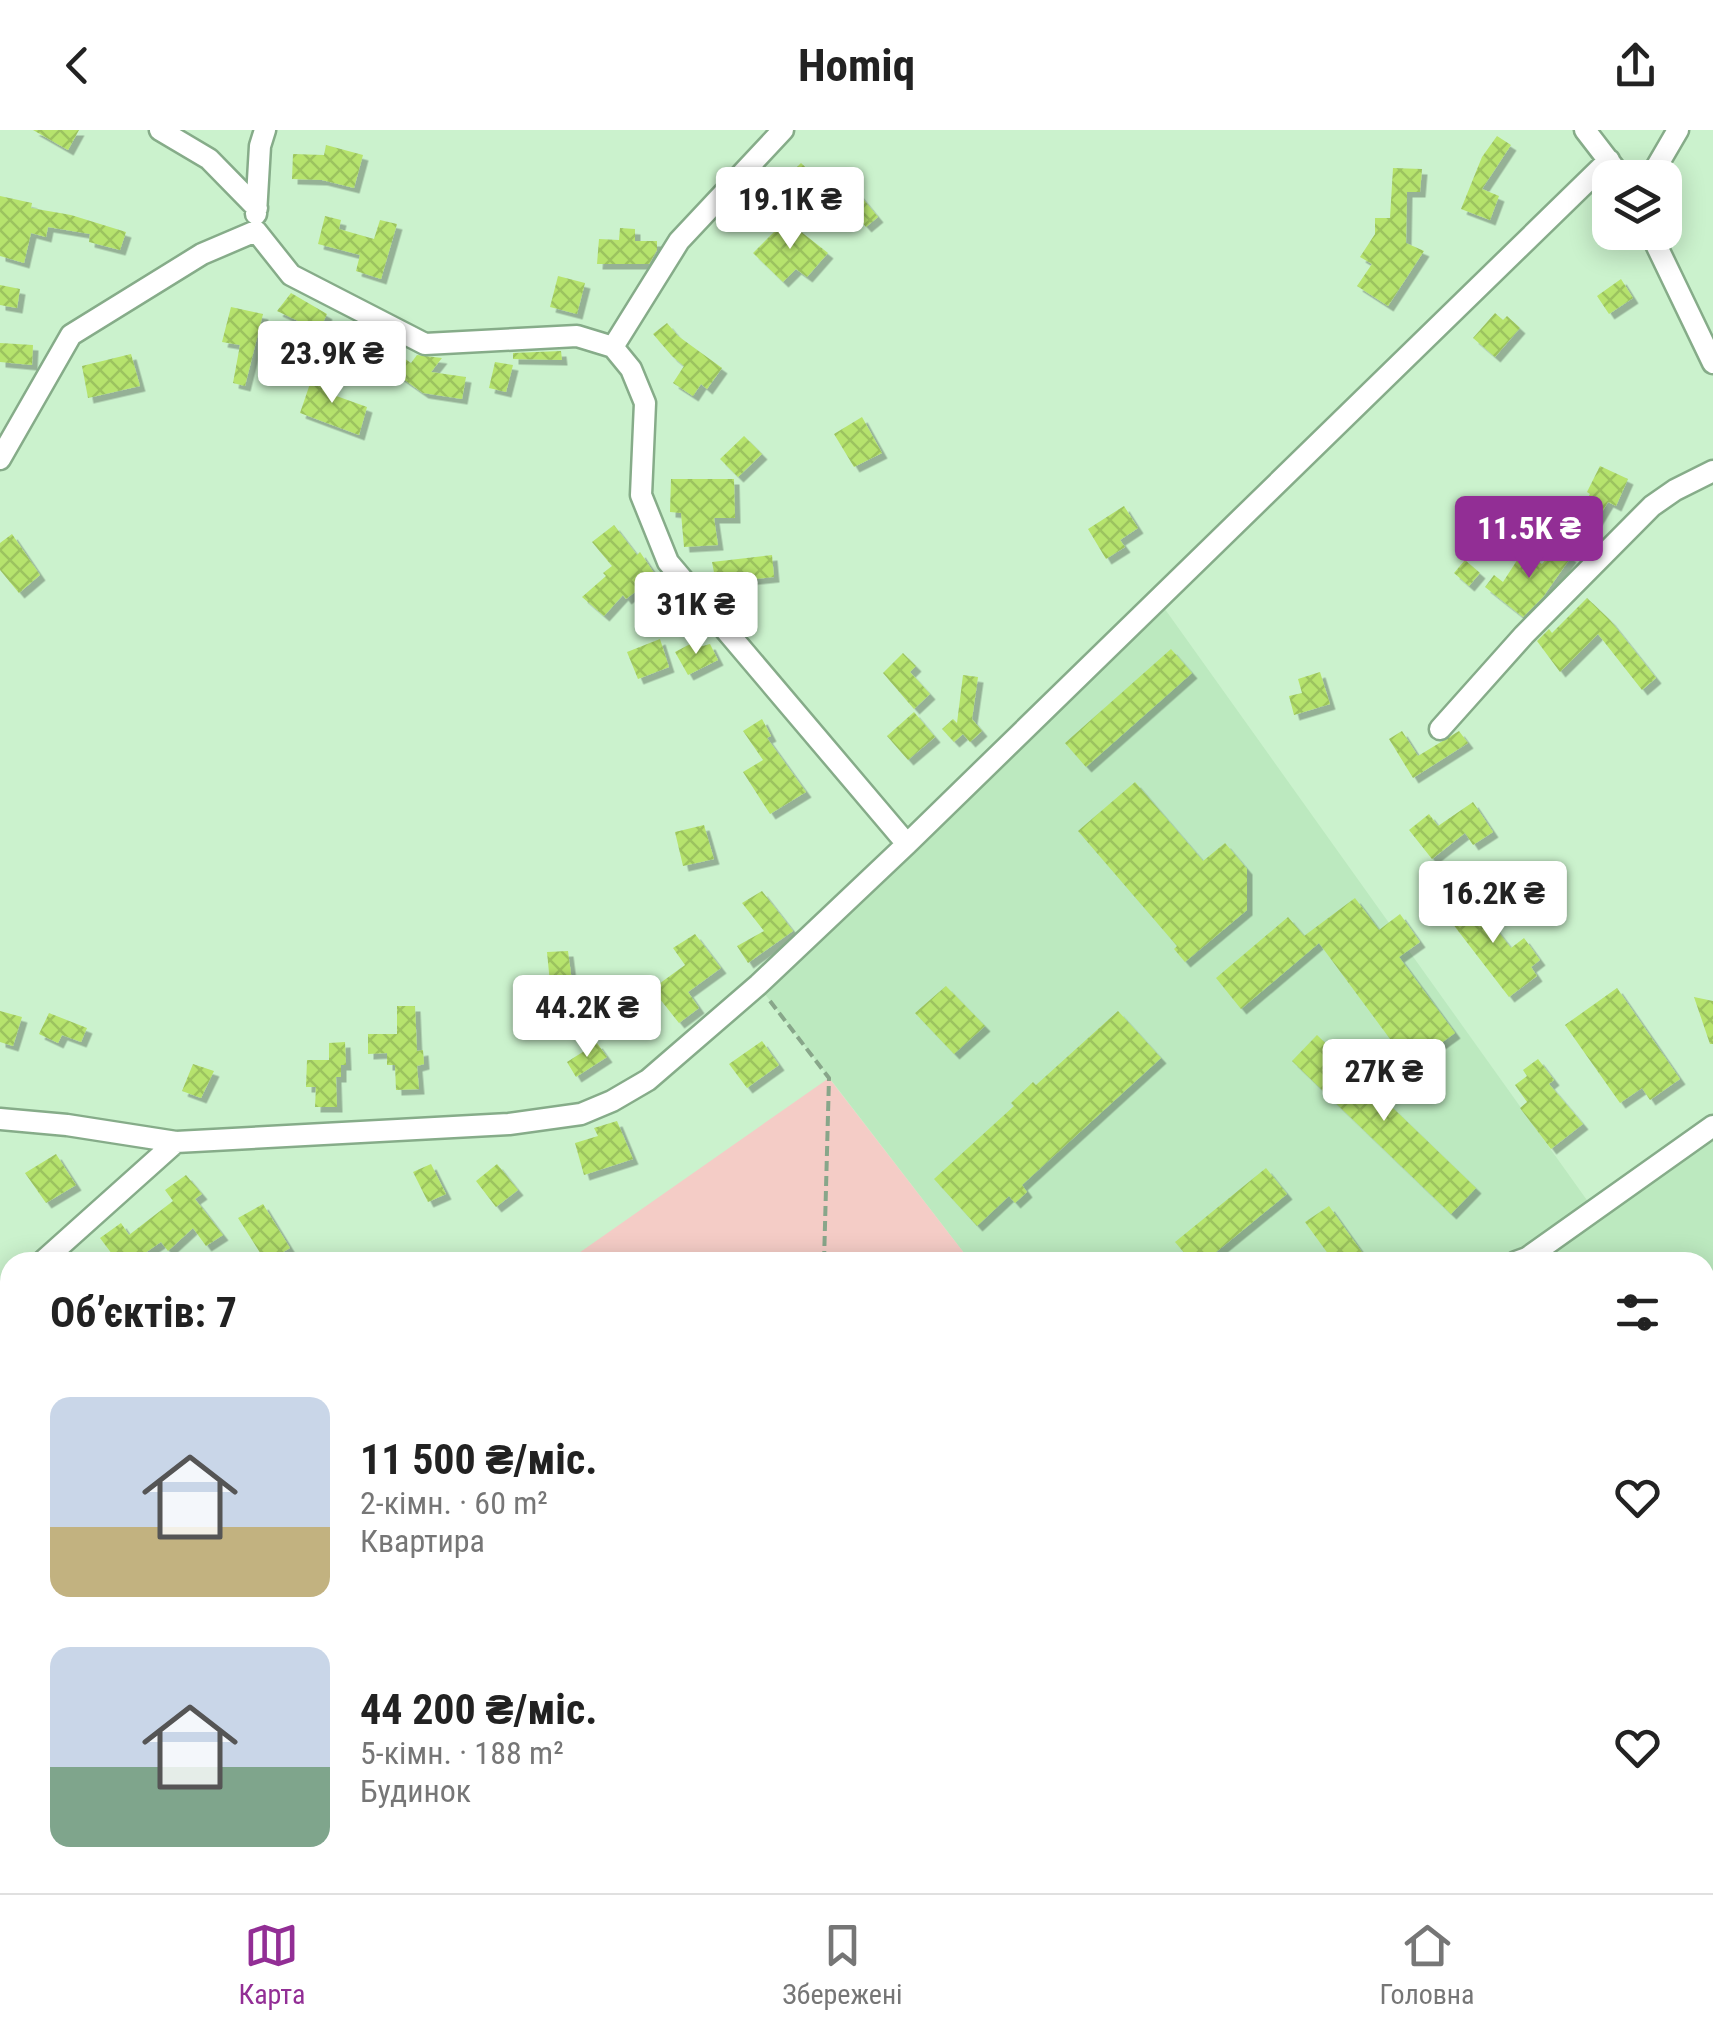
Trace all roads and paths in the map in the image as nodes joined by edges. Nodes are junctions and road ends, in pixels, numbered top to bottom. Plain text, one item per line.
1 (160, 130) edge
2 (264, 130) edge
3 (784, 130) edge
4 (1585, 130) edge
5 (1678, 130) edge
6 (1609, 160) edge
7 (1660, 160) edge
8 (1592, 192) edge
9 (257, 208) junction
10 (256, 231) junction
11 (1659, 250) edge
12 (613, 346) junction
13 (1713, 363) edge
14 (0, 460) edge
15 (1713, 471) edge
16 (1440, 729) dead end
17 (907, 844) junction
18 (758, 985) junction
19 (0, 1119) edge
20 (1713, 1126) edge
21 (176, 1142) junction
22 (53, 1252) edge
23 (824, 1252) edge
24 (1535, 1252) edge

1 - 9 street
2 - 9 street
3 - 12 street
4 - 6 street
5 - 7 street
8 - 17 street
9 - 10 street
10 - 12 street
10 - 14 street
11 - 13 street
12 - 17 street
15 - 16 street
17 - 18 street
18 - 21 street
18 - 23 path
19 - 21 street
20 - 24 street
21 - 22 street

